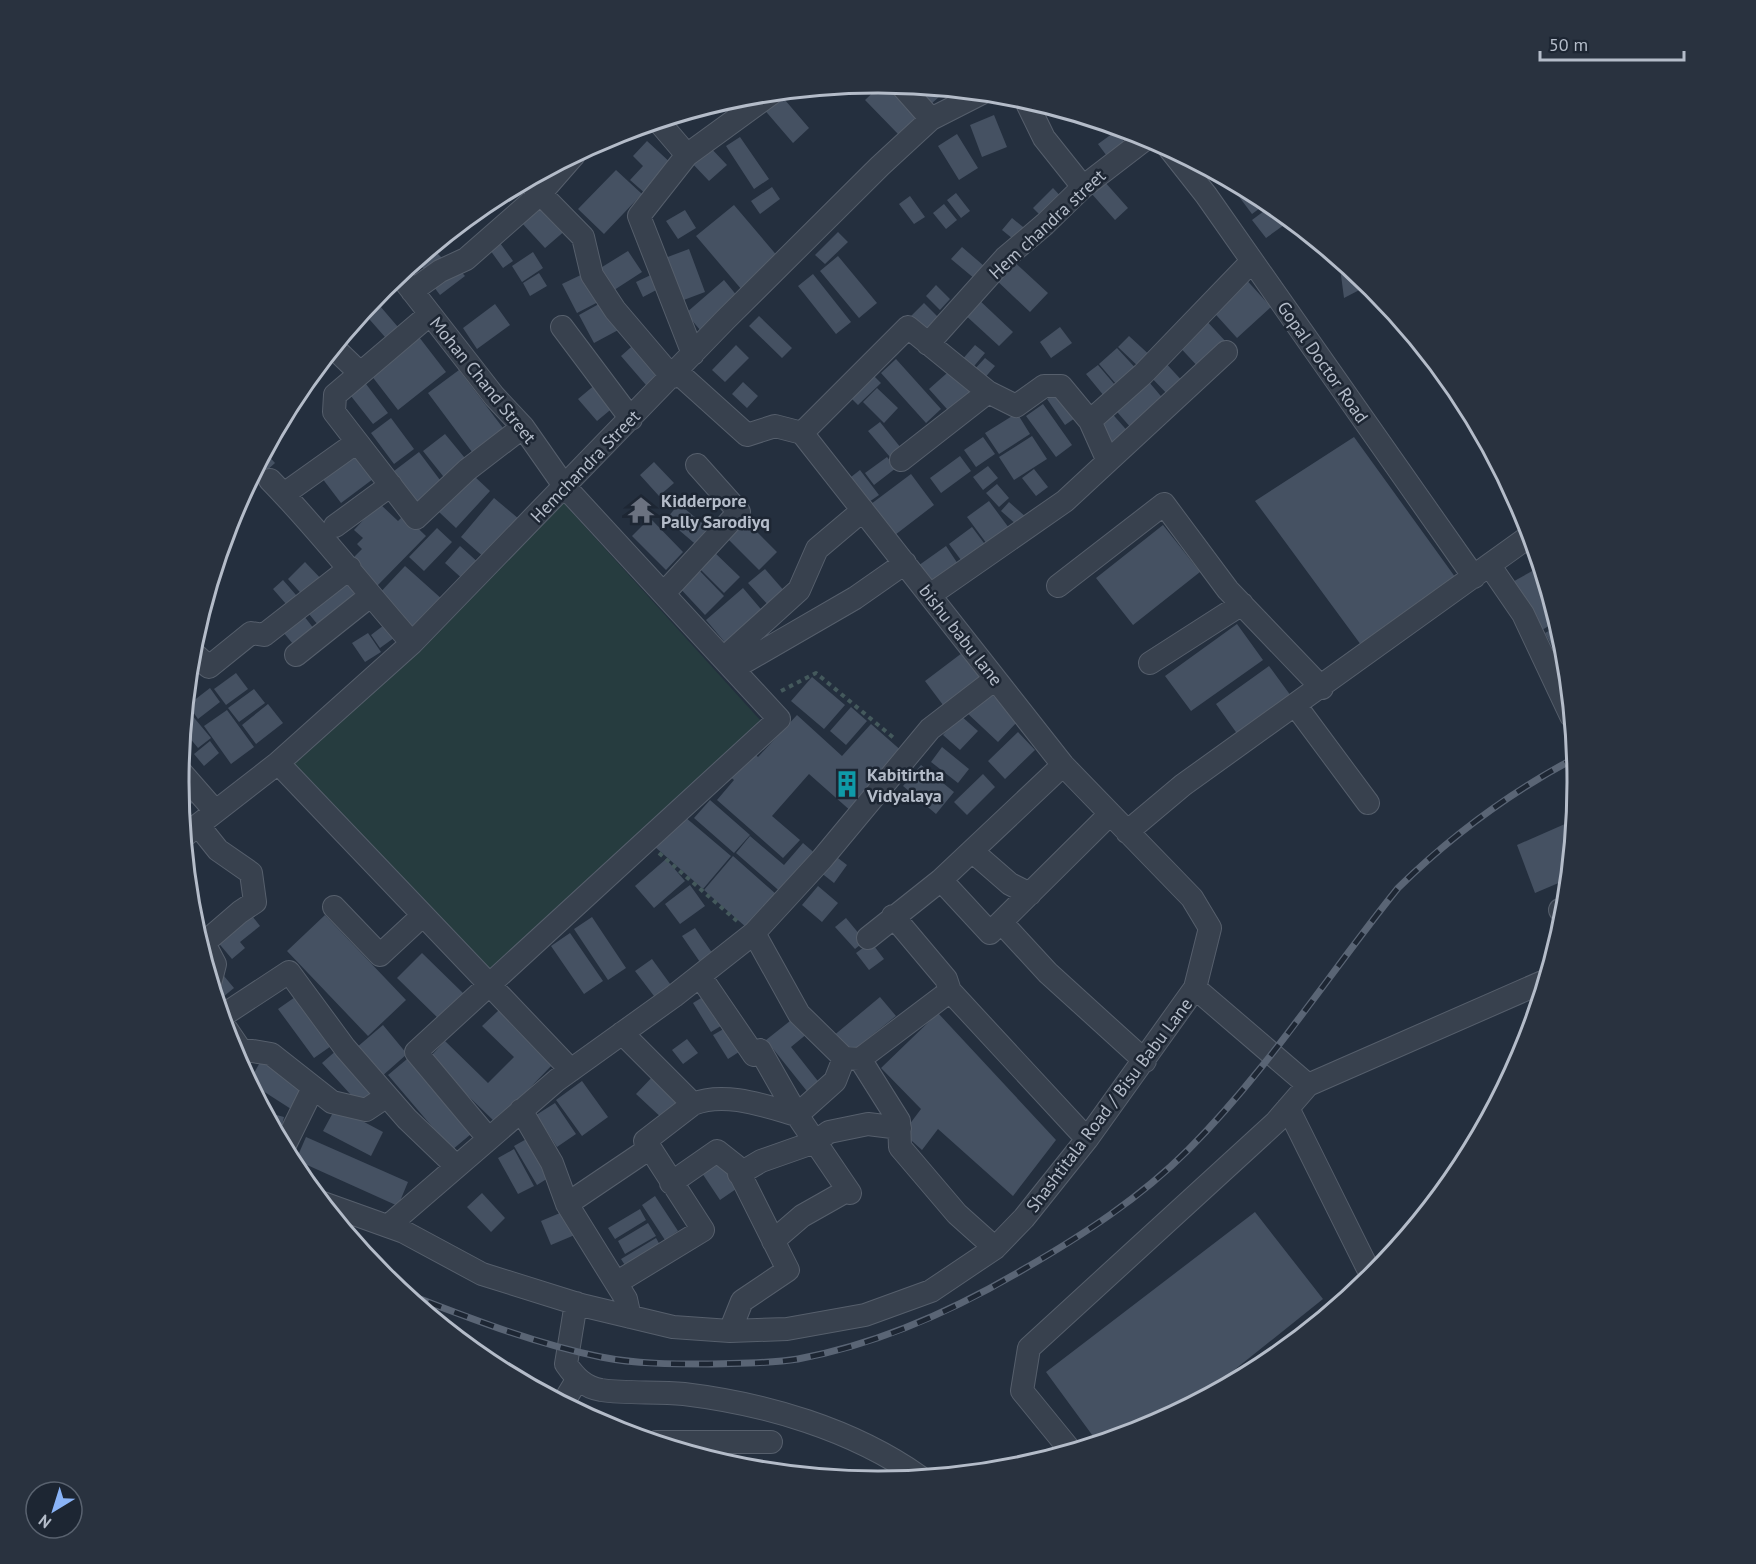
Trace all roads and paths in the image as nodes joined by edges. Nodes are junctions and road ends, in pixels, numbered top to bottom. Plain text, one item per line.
1 (909, 94) edge
2 (970, 99) edge
3 (757, 104) edge
4 (1030, 110) edge
5 (932, 119) junction
6 (664, 128) edge
7 (1139, 144) edge
8 (687, 155) junction
9 (1178, 162) edge
10 (533, 187) edge
11 (1083, 187) junction
12 (1251, 261) junction
13 (406, 283) edge
14 (429, 315) junction
15 (562, 327) dead end
16 (928, 344) junction
17 (1226, 352) dead end
18 (339, 353) edge
19 (693, 354) junction
20 (360, 373) junction
21 (674, 375) junction
22 (988, 392) junction
23 (631, 418) junction
24 (1090, 421) junction
25 (523, 427) junction
26 (802, 433) junction
27 (357, 442) junction
28 (1107, 459) junction
29 (901, 460) dead end
30 (697, 465) dead end
31 (391, 485) junction
32 (566, 487) junction
33 (863, 510) junction
34 (335, 526) dead end
35 (1523, 542) edge
36 (905, 563) junction
37 (350, 568) junction
38 (1482, 572) junction
39 (1058, 586) dead end
40 (664, 593) junction
41 (930, 595) junction
42 (370, 596) junction
43 (1242, 604) junction
44 (412, 643) junction
45 (296, 655) dead end
46 (200, 659) edge
47 (729, 663) junction
48 (1150, 663) dead end
49 (995, 679) junction
50 (1322, 688) junction
51 (1561, 696) edge
52 (763, 699) junction
53 (1296, 706) junction
54 (912, 753) junction
55 (278, 763) junction
56 (1063, 765) junction
57 (189, 797) edge
58 (1368, 803) dead end
59 (1110, 814) junction
60 (199, 824) edge
61 (1127, 832) junction
62 (646, 841) junction
63 (972, 851) junction
64 (941, 880) junction
65 (1030, 894) junction
66 (334, 907) dead end
67 (892, 916) junction
68 (422, 917) junction
69 (1001, 922) junction
70 (753, 933) junction
71 (868, 938) dead end
72 (208, 941) edge
73 (700, 976) junction
74 (487, 984) junction
75 (1536, 985) edge
76 (1195, 988) junction
77 (950, 991) junction
78 (228, 1010) edge
79 (622, 1033) junction
80 (243, 1049) edge
81 (852, 1059) junction
82 (1145, 1060) junction
83 (571, 1070) junction
84 (1308, 1085) junction
85 (313, 1088) junction
86 (387, 1096) junction
87 (693, 1104) junction
88 (1288, 1108) junction
89 (521, 1110) junction
90 (797, 1115) junction
91 (900, 1128) junction
92 (288, 1138) edge
93 (488, 1138) junction
94 (1087, 1139) junction
95 (815, 1142) junction
96 (650, 1148) junction
97 (456, 1166) junction
98 (739, 1174) junction
99 (671, 1183) junction
100 (567, 1204) junction
101 (337, 1208) edge
102 (388, 1226) junction
103 (773, 1241) junction
104 (995, 1248) junction
105 (1367, 1267) dead end
106 (616, 1283) junction
107 (576, 1303) junction
108 (630, 1317) junction
109 (730, 1331) junction
110 (577, 1380) junction
111 (567, 1397) edge
112 (682, 1442) edge
113 (771, 1442) dead end
114 (1066, 1445) edge
115 (909, 1470) edge

1 - 5 street
2 - 5 street, Hemchandra Street
3 - 8 street
4 - 11 street
5 - 19 street, Hemchandra Street
6 - 8 street
7 - 11 street, Hem chandra street
8 - 19 street
9 - 12 street, Gopal Doctor Road
10 - 13 street
10 - 21 street
11 - 16 street, Hem chandra street
12 - 24 street
12 - 38 street, Gopal Doctor Road
13 - 14 street, Mohan Chand Street
14 - 20 street
14 - 25 street, Mohan Chand Street
15 - 23 street
16 - 22 street
16 - 26 street
17 - 28 street
18 - 20 street
19 - 21 street, Hemchandra Street
20 - 27 street
21 - 23 street, Hemchandra Street
21 - 26 street
22 - 24 street
22 - 29 street
23 - 32 street, Hemchandra Street
24 - 28 street
25 - 31 street
25 - 32 street, Mohan Chand Street
26 - 33 street, bishu babu lane
27 - 31 street
27 - 37 street
28 - 41 street
30 - 40 street
31 - 34 street
32 - 40 street, Mohan Chand Street
32 - 44 street, Hemchandra Street
33 - 36 street, bishu babu lane
33 - 47 street
35 - 38 street
36 - 41 street, bishu babu lane
36 - 47 street
37 - 42 street
37 - 46 street
38 - 50 street
38 - 51 street, Gopal Doctor Road
39 - 43 street
40 - 47 street, Mohan Chand Street
41 - 49 street, bishu babu lane
42 - 44 street
42 - 45 street
43 - 48 street
43 - 50 street
44 - 55 street, Hemchandra Street
47 - 52 street, Mohan Chand Street
49 - 54 street
49 - 56 street, bishu babu lane
50 - 53 street
52 - 54 path
52 - 62 street, Mohan Chand Street
53 - 58 street
53 - 61 street
54 - 70 street
55 - 60 street, Hemchandra Street
55 - 68 street
56 - 59 street, bishu babu lane
56 - 63 street
57 - 60 street
59 - 61 street, bishu babu lane
59 - 65 street
60 - 72 street
61 - 76 street, Shashtitala Road / Bisu Babu Lane
62 - 70 path
62 - 74 street
63 - 64 street
63 - 65 street
64 - 67 street
64 - 69 street
65 - 69 street
66 - 68 street
67 - 71 street
67 - 77 street
68 - 74 street
69 - 82 street
70 - 73 street
70 - 81 street
73 - 79 street
73 - 90 street
74 - 83 street
74 - 93 street
75 - 84 street
76 - 82 street, Shashtitala Road / Bisu Babu Lane
76 - 84 street
77 - 81 street
77 - 94 street
78 - 86 street
79 - 83 street
79 - 87 street
80 - 85 street
81 - 90 street
81 - 91 street
82 - 94 street, Shashtitala Road / Bisu Babu Lane
83 - 89 street
84 - 88 street
85 - 86 street
85 - 92 street
86 - 97 street
87 - 90 street
87 - 96 street
88 - 105 street
88 - 114 street
89 - 93 street
89 - 100 street
90 - 95 street
91 - 95 street
91 - 104 street
93 - 97 street
94 - 104 street, Shashtitala Road / Bisu Babu Lane
95 - 98 street
95 - 103 street
96 - 99 street
96 - 100 street
97 - 102 street
98 - 99 street
98 - 103 street
99 - 106 street
100 - 106 street
101 - 102 street, Shashtitala Road / Bisu Babu Lane
102 - 107 street, Shashtitala Road / Bisu Babu Lane
103 - 109 street
104 - 109 street, Shashtitala Road / Bisu Babu Lane
106 - 108 street
107 - 108 street, Shashtitala Road / Bisu Babu Lane
107 - 110 street
108 - 109 street, Shashtitala Road / Bisu Babu Lane
110 - 111 street
110 - 115 street
112 - 113 street

